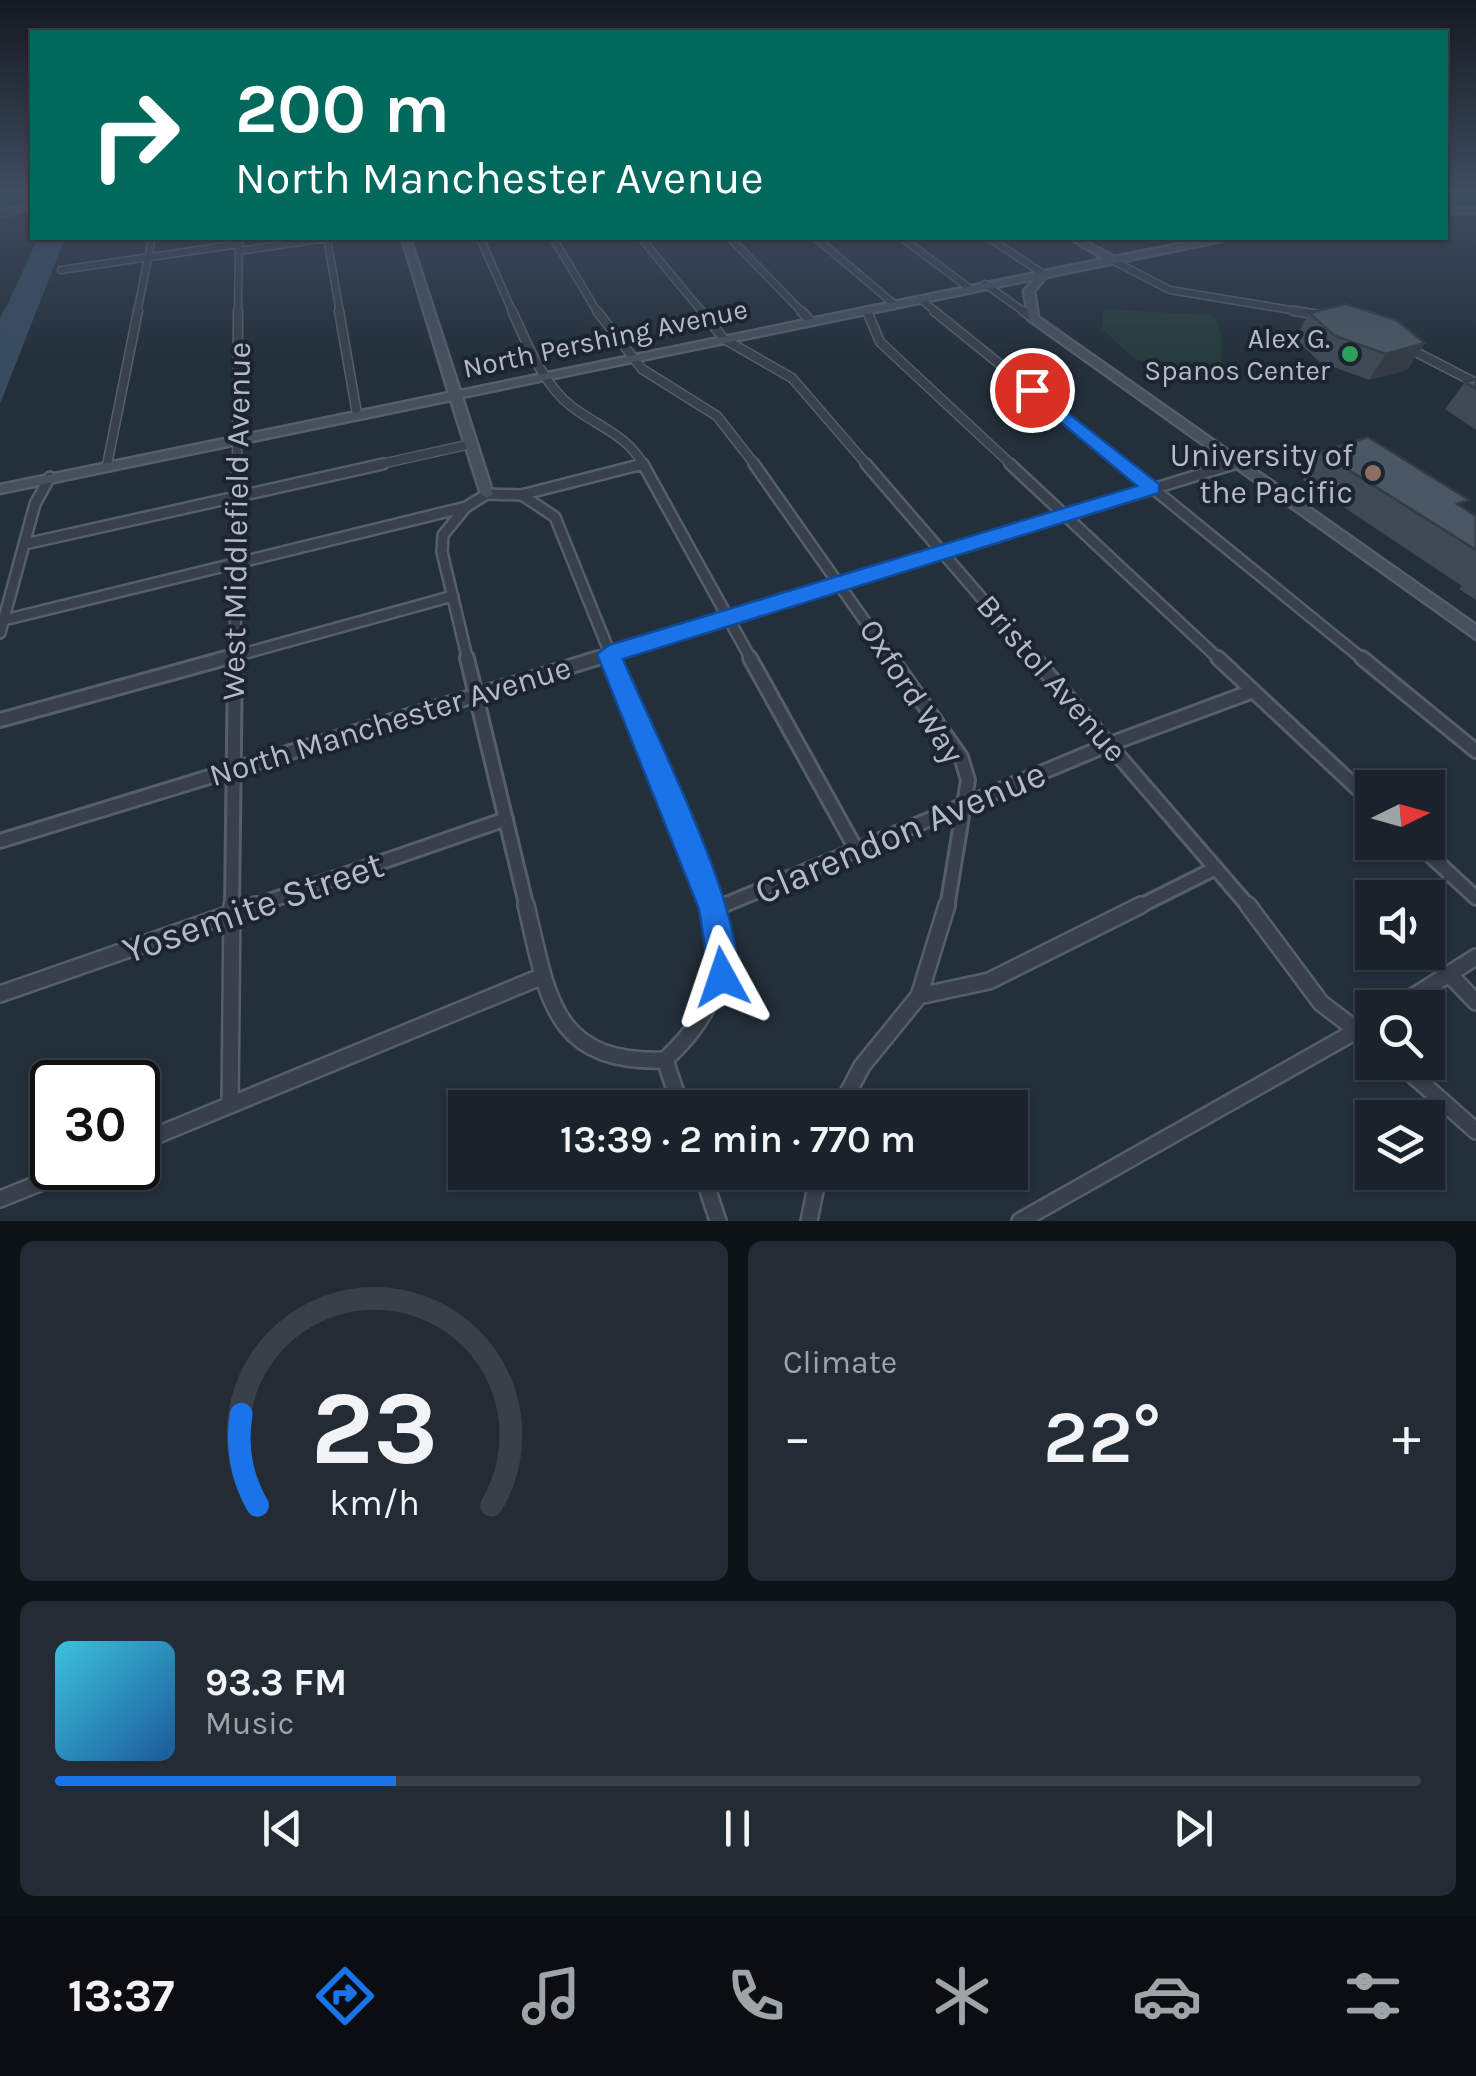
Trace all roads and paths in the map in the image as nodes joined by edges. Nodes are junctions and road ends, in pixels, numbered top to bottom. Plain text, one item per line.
1 (150, 249) edge
2 (205, 249) edge
3 (239, 249) edge
4 (329, 249) edge
5 (409, 249) edge
6 (485, 249) edge
7 (560, 249) edge
8 (650, 249) edge
9 (741, 249) edge
10 (829, 249) edge
11 (916, 249) edge
12 (1006, 249) edge
13 (1080, 249) edge
14 (1093, 249) edge
15 (1168, 249) edge
16 (149, 257) junction
17 (1112, 260) junction
18 (1073, 268) junction
19 (61, 270) dead end
20 (1045, 274) junction
21 (985, 284) junction
22 (968, 288) junction
23 (920, 299) junction
24 (894, 304) junction
25 (867, 310) junction
26 (1033, 318) junction
27 (1334, 318) edge
28 (812, 321) junction
29 (724, 339) junction
30 (1392, 340) edge
31 (630, 358) junction
32 (546, 376) junction
33 (1476, 383) edge
34 (455, 394) junction
35 (357, 414) junction
36 (238, 438) junction
37 (471, 444) junction
38 (1240, 462) junction
39 (643, 464) junction
40 (107, 465) junction
41 (50, 478) junction
42 (1152, 488) junction
43 (0, 489) edge
44 (487, 494) junction
45 (521, 495) junction
46 (236, 497) junction
47 (466, 507) junction
48 (1065, 515) junction
49 (26, 544) junction
50 (943, 552) junction
51 (234, 564) junction
52 (840, 584) junction
53 (452, 596) junction
54 (729, 618) junction
55 (4, 620) junction
56 (1476, 632) edge
57 (0, 633) edge
58 (609, 654) junction
59 (233, 656) junction
60 (1253, 690) junction
61 (477, 694) junction
62 (0, 720) edge
63 (1110, 744) junction
64 (1476, 750) edge
65 (232, 770) junction
66 (1355, 786) edge
67 (966, 804) junction
68 (506, 819) junction
69 (0, 840) edge
70 (858, 851) junction
71 (1435, 860) edge
72 (1216, 868) junction
73 (1476, 898) edge
74 (714, 909) junction
75 (230, 916) junction
76 (1476, 958) edge
77 (1450, 974) junction
78 (543, 976) junction
79 (1425, 990) edge
80 (0, 994) edge
81 (919, 996) junction
82 (1476, 1002) edge
83 (1355, 1021) edge
84 (1355, 1032) edge
85 (665, 1060) junction
86 (1418, 1080) edge
87 (675, 1090) edge
88 (849, 1090) edge
89 (230, 1106) junction
90 (1476, 1131) edge
91 (160, 1134) edge
92 (30, 1187) edge
93 (708, 1190) edge
94 (815, 1190) edge
95 (0, 1199) edge
96 (718, 1221) edge
97 (809, 1221) edge
98 (1020, 1221) edge

1 - 16 street
2 - 16 street
3 - 36 street, West Middlefield Avenue
4 - 35 street
5 - 34 main road
6 - 32 street
7 - 31 street, Oxford Way
8 - 29 street, Bristol Avenue
9 - 28 street
10 - 24 street
11 - 22 street
12 - 20 street
13 - 18 main road
14 - 17 main road
15 - 17 main road, North Pershing Avenue
16 - 19 street
16 - 40 street
17 - 18 main road, North Pershing Avenue
17 - 27 street
18 - 20 main road, North Pershing Avenue
20 - 21 main road, North Pershing Avenue
20 - 26 main road
21 - 22 main road, North Pershing Avenue
21 - 26 street
22 - 23 main road, North Pershing Avenue
23 - 24 main road, North Pershing Avenue
23 - 42 street
24 - 25 main road, North Pershing Avenue
25 - 28 main road, North Pershing Avenue
25 - 48 street
26 - 38 main road
28 - 29 main road, North Pershing Avenue
29 - 31 main road, North Pershing Avenue
29 - 50 street, Bristol Avenue
30 - 33 street
31 - 32 main road, North Pershing Avenue
31 - 52 street, Oxford Way
32 - 34 main road, North Pershing Avenue
32 - 39 street
34 - 35 main road, North Pershing Avenue
34 - 37 main road
35 - 36 main road, North Pershing Avenue
36 - 40 main road, North Pershing Avenue
36 - 46 street, West Middlefield Avenue
37 - 44 main road
37 - 46 street
38 - 42 street, North Manchester Avenue
38 - 56 main road
39 - 45 street
39 - 54 street
40 - 41 main road, North Pershing Avenue
41 - 43 main road, North Pershing Avenue
41 - 49 street
42 - 48 street, North Manchester Avenue
42 - 64 street
44 - 45 street
44 - 47 street
45 - 58 street
46 - 49 street
46 - 51 street, West Middlefield Avenue
47 - 51 street
47 - 53 street
48 - 50 street, North Manchester Avenue
48 - 60 street
49 - 55 street
50 - 52 street, North Manchester Avenue
50 - 63 street, Bristol Avenue
51 - 55 street
51 - 59 street, West Middlefield Avenue
52 - 54 street, North Manchester Avenue
52 - 67 street, Oxford Way
53 - 59 street
53 - 61 street
54 - 58 street, North Manchester Avenue
54 - 70 street
55 - 57 street
58 - 61 street, North Manchester Avenue
58 - 74 street
59 - 62 street
59 - 65 street, West Middlefield Avenue
60 - 63 street, Clarendon Avenue
60 - 66 street
61 - 65 street, North Manchester Avenue
61 - 68 street
63 - 67 street, Clarendon Avenue
63 - 72 street, Bristol Avenue
65 - 69 street, North Manchester Avenue
65 - 75 street, West Middlefield Avenue
67 - 70 street, Clarendon Avenue
67 - 81 street, Oxford Way
68 - 75 street, Yosemite Street
68 - 78 street
70 - 74 street, Clarendon Avenue
71 - 73 street
72 - 81 street
72 - 83 street, Bristol Avenue
74 - 85 street
75 - 80 street, Yosemite Street
75 - 89 street, West Middlefield Avenue
76 - 77 street
77 - 79 street
77 - 82 street
78 - 85 street
78 - 89 street
81 - 88 street, Oxford Way
84 - 98 street
85 - 87 street
86 - 90 street
89 - 91 street
92 - 95 street
93 - 96 street
94 - 97 street

